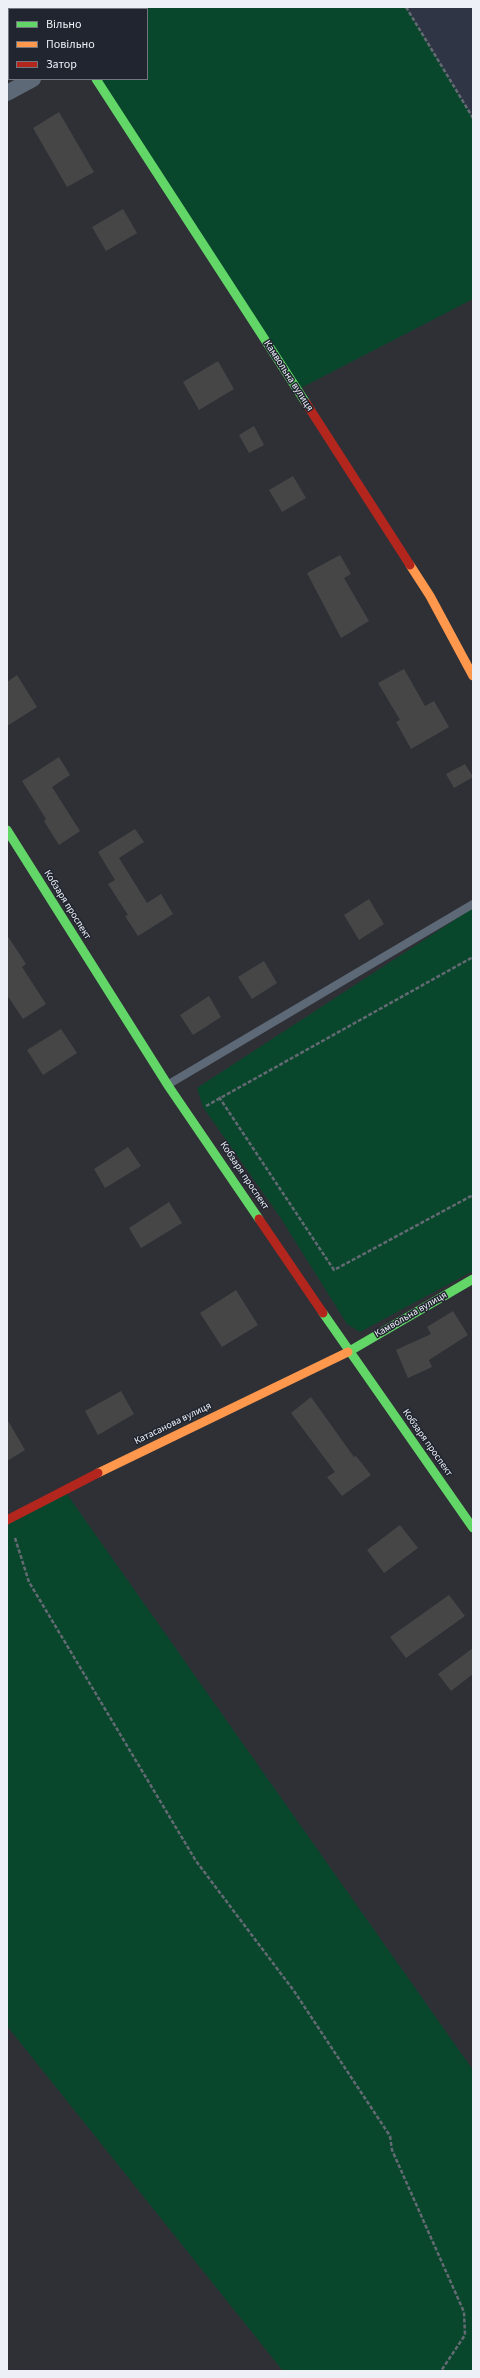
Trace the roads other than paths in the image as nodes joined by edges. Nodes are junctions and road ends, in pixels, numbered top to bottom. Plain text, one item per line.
1 (31, 80) edge
2 (97, 80) edge
3 (7, 94) edge
4 (473, 676) edge
5 (7, 830) edge
6 (473, 904) edge
7 (168, 1085) junction
8 (473, 1279) edge
9 (349, 1351) junction
10 (9, 1518) edge
11 (473, 1528) edge

1 - 3 street
2 - 4 street, Камвольна вулиця
5 - 7 street, Кобзаря проспект
6 - 7 lane
7 - 9 street, Кобзаря проспект
8 - 9 street, Камвольна вулиця
9 - 10 street, Катасанова вулиця
9 - 11 street, Кобзаря проспект

